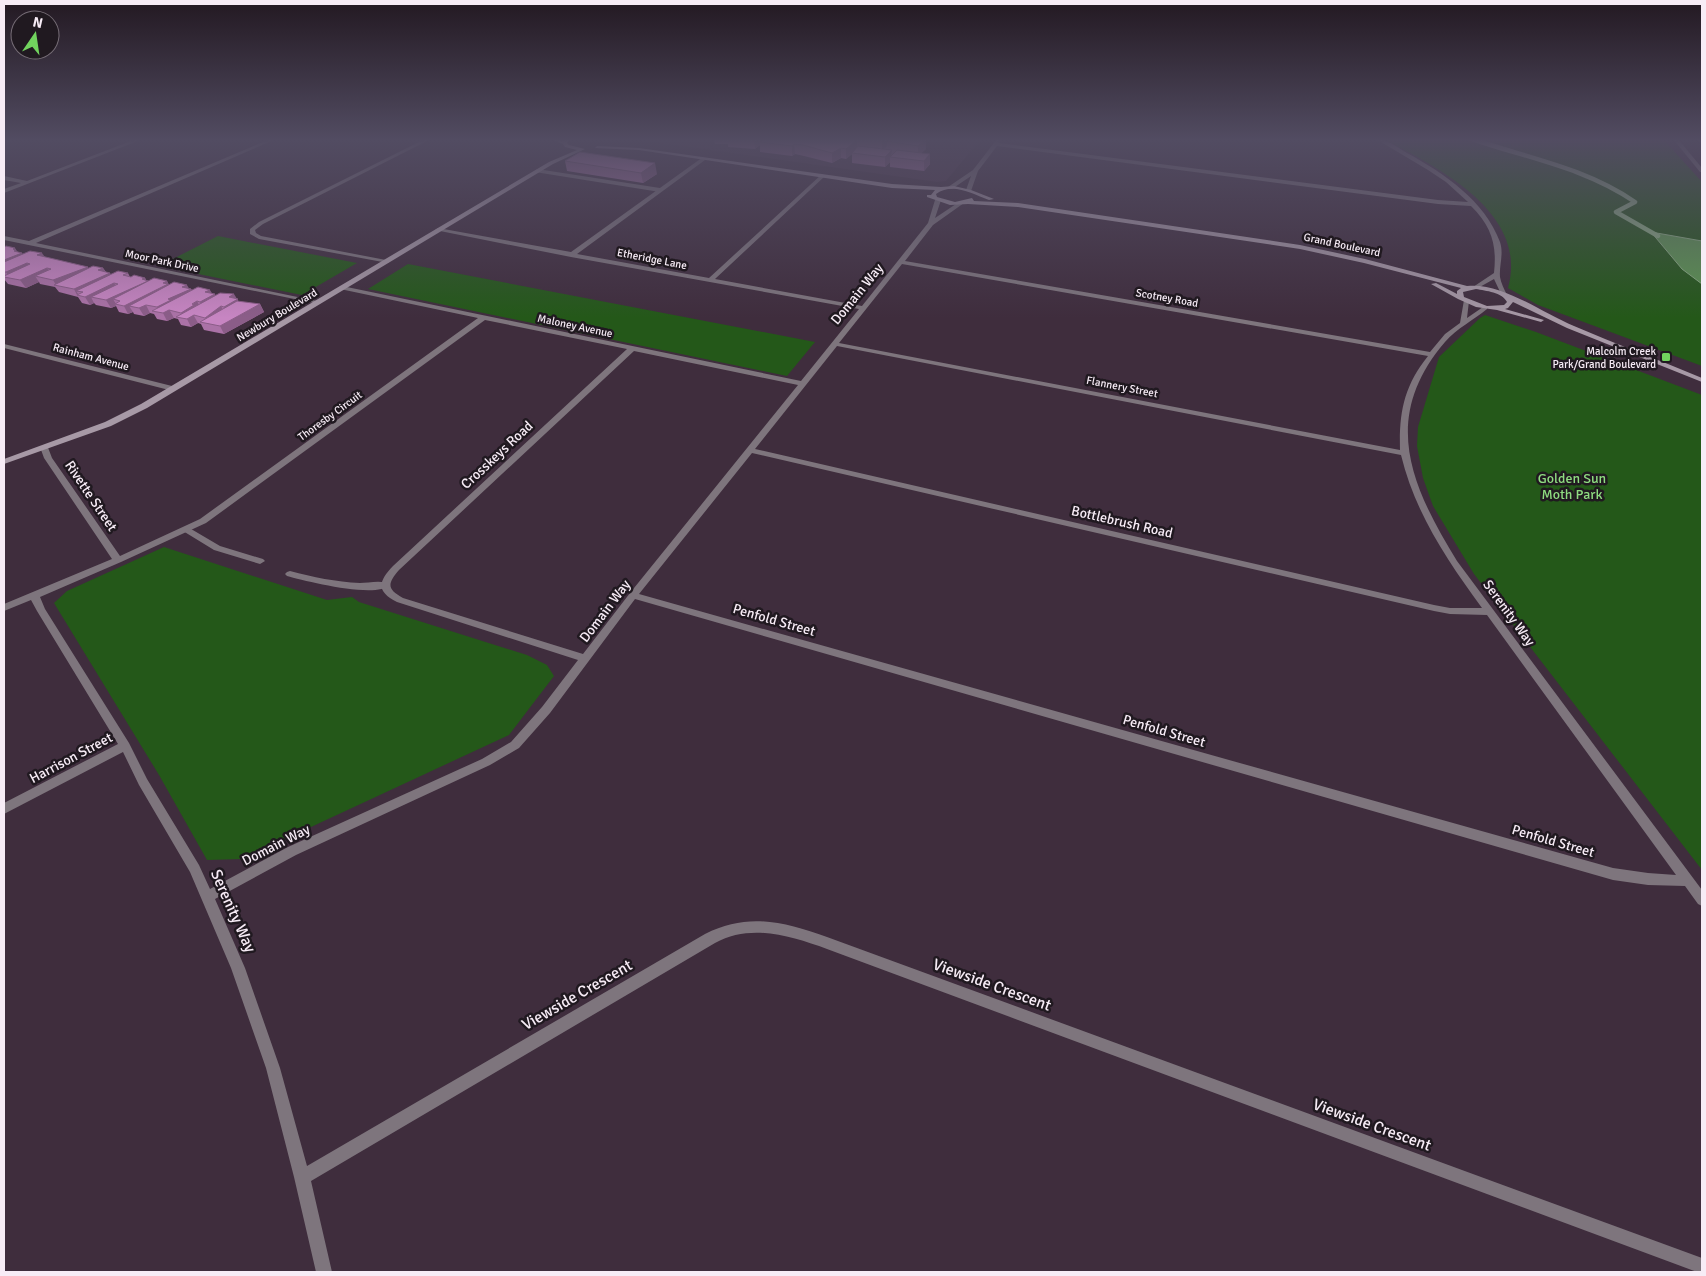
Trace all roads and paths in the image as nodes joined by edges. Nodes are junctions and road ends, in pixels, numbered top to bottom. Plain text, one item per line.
1 (136, 199) edge
2 (310, 199) edge
3 (491, 199) edge
4 (648, 199) edge
5 (798, 199) edge
6 (937, 199) joint
7 (973, 199) edge
8 (995, 199) edge
9 (1412, 199) edge
10 (1467, 199) edge
11 (968, 202) junction
12 (961, 203) junction
13 (1473, 204) junction
14 (1018, 205) junction
15 (930, 224) junction
16 (438, 230) junction
17 (4, 238) edge
18 (30, 244) junction
19 (571, 254) junction
20 (386, 262) junction
21 (900, 262) junction
22 (1393, 268) junction
23 (1497, 274) junction
24 (710, 280) junction
25 (1476, 287) junction
26 (342, 288) junction
27 (1467, 288) junction
28 (1506, 297) junction
29 (1464, 299) junction
30 (317, 303) junction
31 (864, 308) junction
32 (1485, 308) junction
33 (1494, 309) junction
34 (484, 317) junction
35 (1463, 322) junction
36 (1569, 328) junction
37 (836, 344) junction
38 (8, 346) edge
39 (633, 348) junction
40 (4, 351) edge
41 (1431, 354) junction
42 (1702, 380) edge
43 (804, 384) junction
44 (173, 389) junction
45 (44, 447) junction
46 (750, 450) junction
47 (1404, 453) junction
48 (4, 462) edge
49 (186, 529) junction
50 (118, 560) junction
51 (260, 562) dead end
52 (290, 574) dead end
53 (385, 585) junction
54 (34, 595) junction
55 (634, 595) junction
56 (4, 608) edge
57 (1489, 612) junction
58 (586, 659) junction
59 (124, 746) junction
60 (4, 809) edge
61 (1688, 881) junction
62 (207, 897) junction
63 (1702, 900) edge
64 (302, 1177) junction
65 (1702, 1266) edge
66 (324, 1272) edge

1 - 18 street
2 - 20 street
3 - 16 street, Newbury Boulevard
4 - 19 street
5 - 24 street
6 - 12 street, Grand Boulevard
6 - 15 street, Domain Way
7 - 11 street
8 - 14 street, Grand Boulevard
9 - 13 street
10 - 13 street
11 - 12 street, Grand Boulevard
11 - 14 street, Grand Boulevard
12 - 15 street, Domain Way
13 - 23 street
14 - 22 street, Grand Boulevard
15 - 21 street, Domain Way
16 - 19 street, Etheridge Lane
16 - 20 street, Newbury Boulevard
17 - 18 street, Moor Park Drive
18 - 30 street, Moor Park Drive
19 - 24 street, Etheridge Lane
20 - 26 street, Newbury Boulevard
21 - 31 street, Domain Way
21 - 41 street, Scotney Road
22 - 27 street, Grand Boulevard
22 - 29 street, Grand Boulevard
23 - 25 street
23 - 28 street
24 - 31 street, Etheridge Lane
25 - 27 street
25 - 28 street
26 - 30 street, Newbury Boulevard
26 - 34 street, Maloney Avenue
27 - 29 street
28 - 33 street
28 - 36 street
29 - 32 street, Grand Boulevard
29 - 35 street
30 - 44 street, Newbury Boulevard
31 - 37 street, Domain Way
32 - 33 street, Grand Boulevard
32 - 35 street, Serenity Way
33 - 36 street
34 - 39 street, Maloney Avenue
34 - 49 street, Thoresby Circuit
35 - 41 street, Serenity Way
36 - 42 street
37 - 43 street, Domain Way
37 - 47 street, Flannery Street
38 - 40 street
38 - 44 street, Rainham Avenue
39 - 43 street, Maloney Avenue
39 - 53 street, Crosskeys Road
41 - 47 street, Serenity Way
43 - 46 street, Domain Way
44 - 45 street, Newbury Boulevard
45 - 48 street, Newbury Boulevard
45 - 50 street, Rivette Street
46 - 55 street, Domain Way
46 - 57 street, Bottlebrush Road
47 - 57 street, Serenity Way
49 - 50 street, Thoresby Circuit
49 - 51 street
50 - 54 street, Thoresby Circuit
52 - 53 street
53 - 58 street
54 - 56 street, Thoresby Circuit
54 - 59 street, Serenity Way
55 - 58 street, Domain Way
55 - 61 street, Penfold Street
57 - 61 street, Serenity Way
58 - 62 street, Domain Way
59 - 60 street, Harrison Street
59 - 62 street, Serenity Way
61 - 63 street, Serenity Way
62 - 64 street, Serenity Way
64 - 65 street, Viewside Crescent
64 - 66 street, Serenity Way

